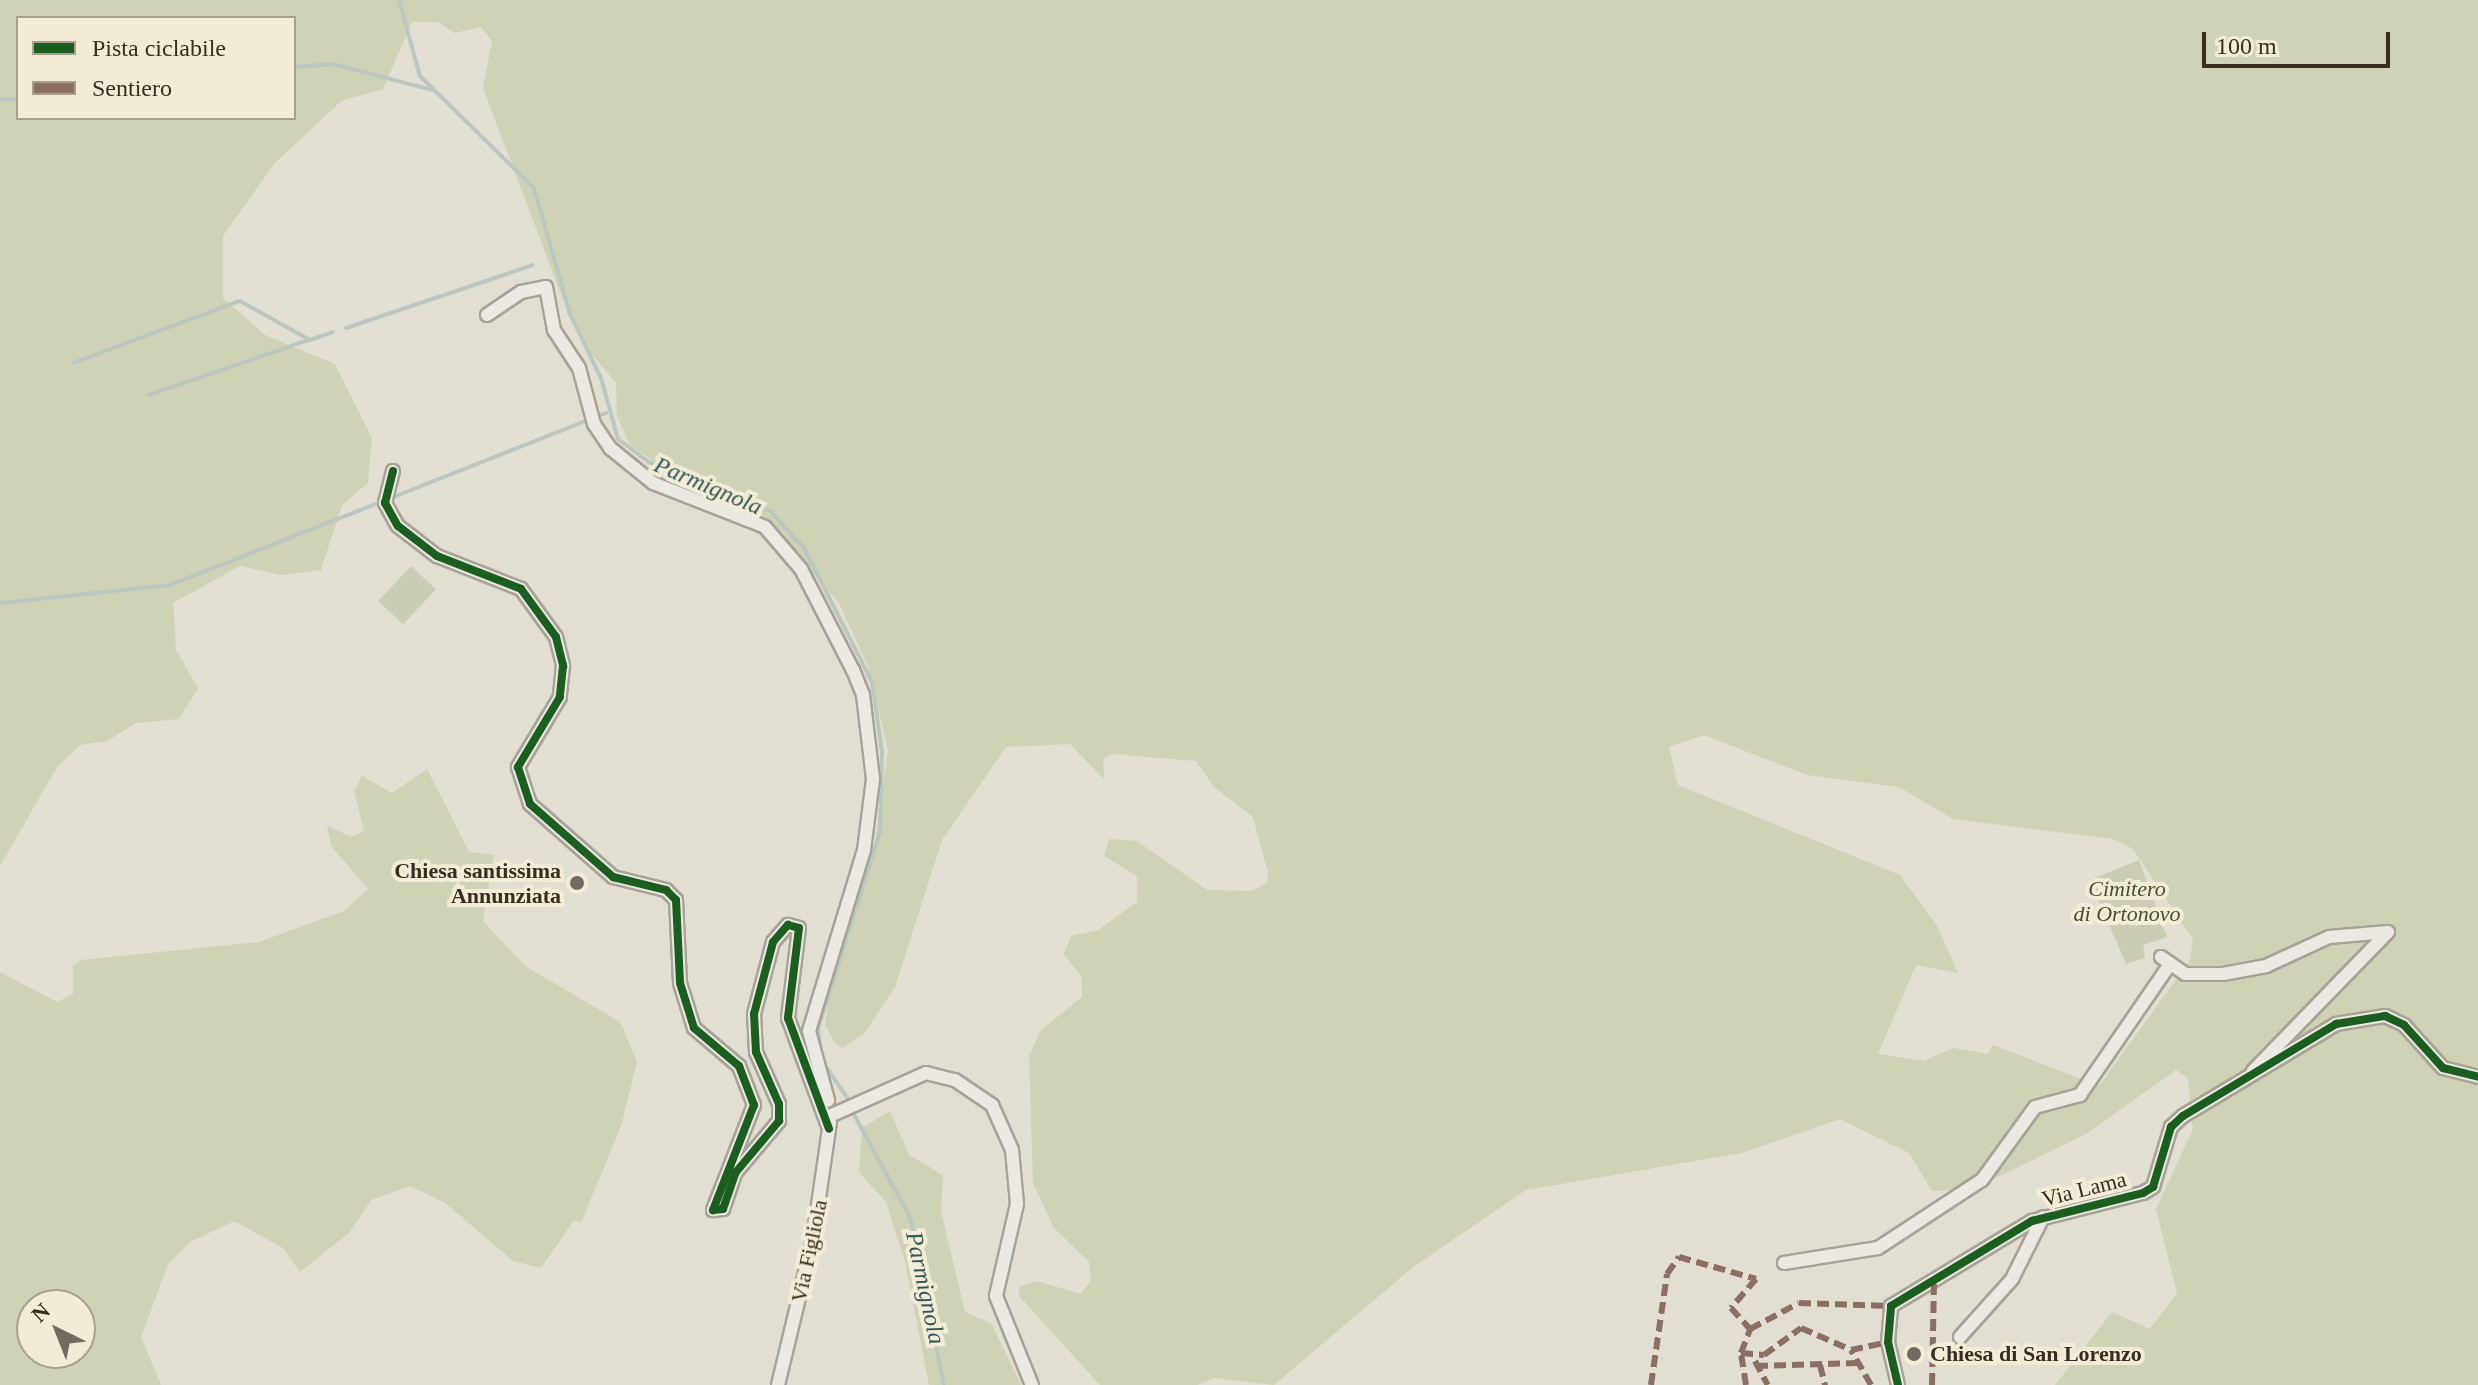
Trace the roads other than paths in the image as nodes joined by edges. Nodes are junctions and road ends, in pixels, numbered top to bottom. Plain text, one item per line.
1 (487, 315) dead end
2 (393, 471) dead end
3 (2478, 1077) edge
4 (2236, 1090) junction
5 (832, 1115) junction
6 (829, 1129) junction
7 (2043, 1217) junction
8 (1784, 1263) dead end
9 (1960, 1337) dead end
10 (778, 1385) edge
11 (1032, 1385) edge
12 (1898, 1385) edge

1 - 5 street
2 - 6 street
3 - 4 street
4 - 7 street, Via Lama
4 - 8 street
5 - 6 street, Via Figliola
5 - 11 street
6 - 10 street, Via Figliola
7 - 9 street
7 - 12 street, Via Lama

